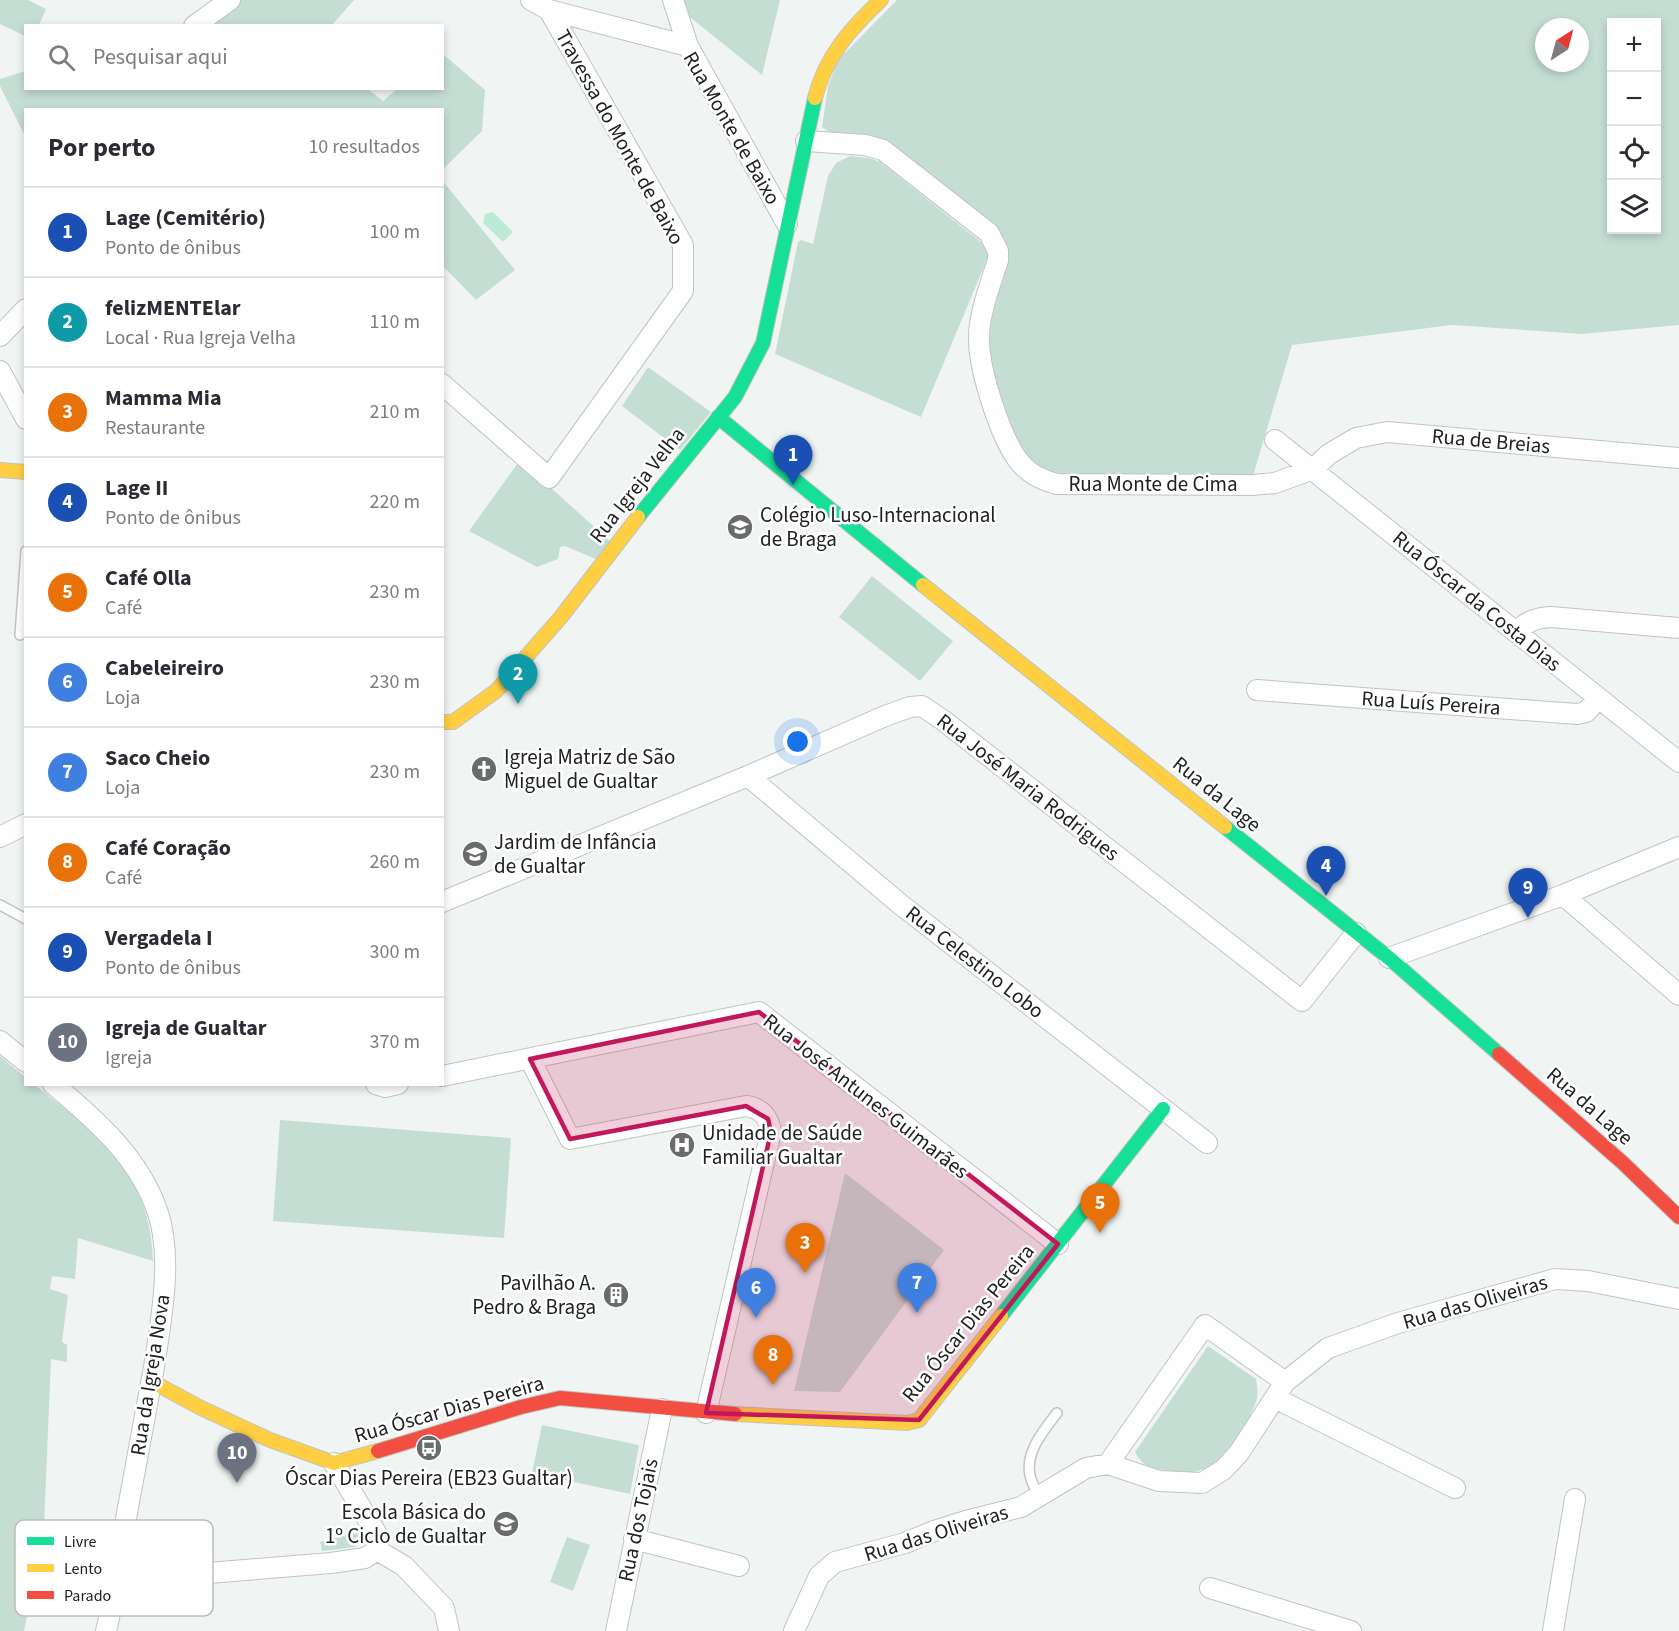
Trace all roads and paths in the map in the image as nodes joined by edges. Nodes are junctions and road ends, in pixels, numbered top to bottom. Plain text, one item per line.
1 (531, 0) edge
2 (673, 0) edge
3 (881, 0) edge
4 (217, 4) edge
5 (549, 10) junction
6 (196, 24) edge
7 (688, 46) junction
8 (806, 141) junction
9 (787, 224) junction
10 (24, 311) edge
11 (0, 336) edge
12 (0, 370) edge
13 (444, 386) edge
14 (24, 415) edge
15 (718, 417) junction
16 (1275, 440) dead end
17 (1679, 458) edge
18 (1313, 469) junction
19 (0, 470) edge
20 (24, 472) edge
21 (24, 579) edge
22 (1679, 628) edge
23 (1516, 632) junction
24 (20, 635) dead end
25 (1257, 690) dead end
26 (1599, 698) junction
27 (444, 722) edge
28 (1679, 762) edge
29 (748, 776) junction
30 (24, 825) edge
31 (0, 837) edge
32 (1679, 847) edge
33 (1563, 895) junction
34 (444, 901) edge
35 (0, 906) edge
36 (24, 918) edge
37 (1356, 933) junction
38 (1389, 958) junction
39 (1679, 996) edge
40 (0, 1041) edge
41 (530, 1059) junction
42 (24, 1060) edge
43 (444, 1076) edge
44 (55, 1086) edge
45 (1163, 1109) junction
46 (1207, 1143) dead end
47 (1679, 1217) edge
48 (1058, 1244) junction
49 (1679, 1299) edge
50 (151, 1381) junction
51 (1280, 1390) junction
52 (662, 1408) junction
53 (706, 1413) junction
54 (1058, 1413) dead end
55 (334, 1463) junction
56 (1108, 1464) junction
57 (1455, 1488) dead end
58 (1039, 1497) junction
59 (1575, 1499) dead end
60 (126, 1520) edge
61 (634, 1539) junction
62 (377, 1550) junction
63 (739, 1566) dead end
64 (213, 1573) edge
65 (1209, 1588) dead end
66 (109, 1616) edge
67 (106, 1631) edge
68 (449, 1631) edge
69 (616, 1631) edge
70 (794, 1631) edge
71 (1351, 1631) edge
72 (1553, 1631) edge

1 - 5 street, Rua Monte de Baixo
2 - 7 street
3 - 8 street, Rua Igreja Velha
4 - 6 street
5 - 7 street, Rua Monte de Baixo
5 - 13 street, Travessa do Monte de Baixo
7 - 9 street, Rua Monte de Baixo
8 - 9 street, Rua Igreja Velha
8 - 18 street, Rua Monte de Cima
9 - 15 street, Rua Igreja Velha
10 - 11 street
12 - 14 street
15 - 27 street, Rua Igreja Velha
15 - 37 street, Rua da Lage
16 - 18 street, Rua Óscar da Costa Dias
17 - 18 street, Rua de Breias
18 - 23 street, Rua Óscar da Costa Dias
19 - 20 street
21 - 24 lane
22 - 23 street
23 - 26 street, Rua Óscar da Costa Dias
25 - 26 street, Rua Luís Pereira
26 - 28 street, Rua Óscar da Costa Dias
29 - 34 street, Rua José Maria Rodrigues
29 - 37 street, Rua José Maria Rodrigues
29 - 45 street, Rua Celestino Lobo
30 - 31 street
32 - 33 street
33 - 38 street
33 - 39 street
35 - 36 lane
37 - 38 street, Rua da Lage
38 - 47 street, Rua da Lage
40 - 42 street
41 - 43 street, Rua José Antunes Guimarães
41 - 48 street, Rua José Antunes Guimarães
41 - 53 street
44 - 50 street, Rua da Igreja Nova
45 - 46 street, Rua Celestino Lobo
45 - 48 street, Rua Óscar Dias Pereira
48 - 53 street, Rua Óscar Dias Pereira
49 - 51 street, Rua das Oliveiras
50 - 55 street, Rua Óscar Dias Pereira
50 - 60 street, Rua da Igreja Nova
51 - 56 street, Rua das Oliveiras
51 - 56 street
51 - 57 street
52 - 53 street, Rua Óscar Dias Pereira
52 - 55 street, Rua Óscar Dias Pereira
52 - 61 street, Rua dos Tojais
54 - 58 lane
55 - 62 street
56 - 58 street, Rua das Oliveiras
58 - 70 street, Rua das Oliveiras
59 - 72 street
61 - 63 street
61 - 69 street, Rua dos Tojais
62 - 64 street
62 - 68 street
65 - 71 street
66 - 67 street, Rua da Igreja Nova

